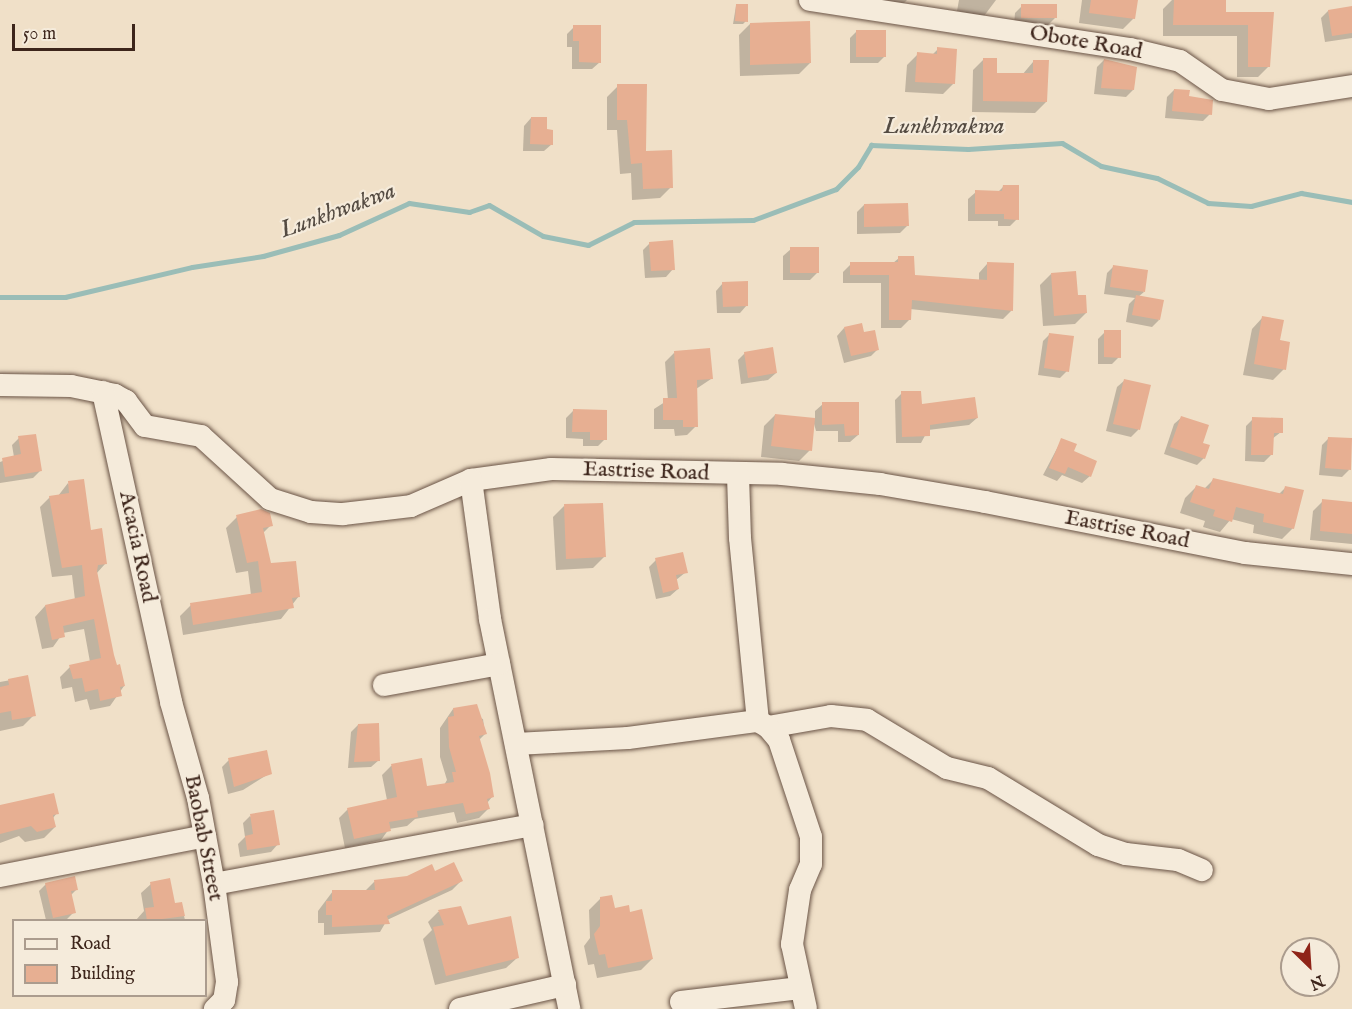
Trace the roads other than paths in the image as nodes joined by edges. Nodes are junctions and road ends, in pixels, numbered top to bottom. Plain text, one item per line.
1 (810, 0) edge
2 (1352, 86) edge
3 (0, 385) edge
4 (103, 392) junction
5 (738, 475) junction
6 (471, 480) junction
7 (1352, 564) edge
8 (499, 664) junction
9 (384, 685) dead end
10 (171, 702) joint
11 (763, 724) junction
12 (516, 744) junction
13 (532, 825) junction
14 (205, 836) junction
15 (1202, 870) dead end
16 (0, 876) edge
17 (214, 884) junction
18 (565, 985) junction
19 (803, 998) edge
20 (681, 1002) dead end
21 (222, 1006) edge
22 (459, 1009) edge
23 (569, 1009) edge

1 - 2 street, Obote Road
3 - 4 street, Eastrise Road
4 - 6 street, Eastrise Road
4 - 10 street, Acacia Road
5 - 6 street, Eastrise Road
5 - 7 street, Eastrise Road
5 - 11 street
6 - 8 street
8 - 9 street
8 - 12 street
10 - 14 street, Baobab Street
11 - 12 street
11 - 15 street
11 - 19 street
12 - 13 street
13 - 17 street
13 - 18 street
14 - 16 street
14 - 17 street, Baobab Street
17 - 21 street, Baobab Street
18 - 22 street
18 - 23 street
19 - 20 street

